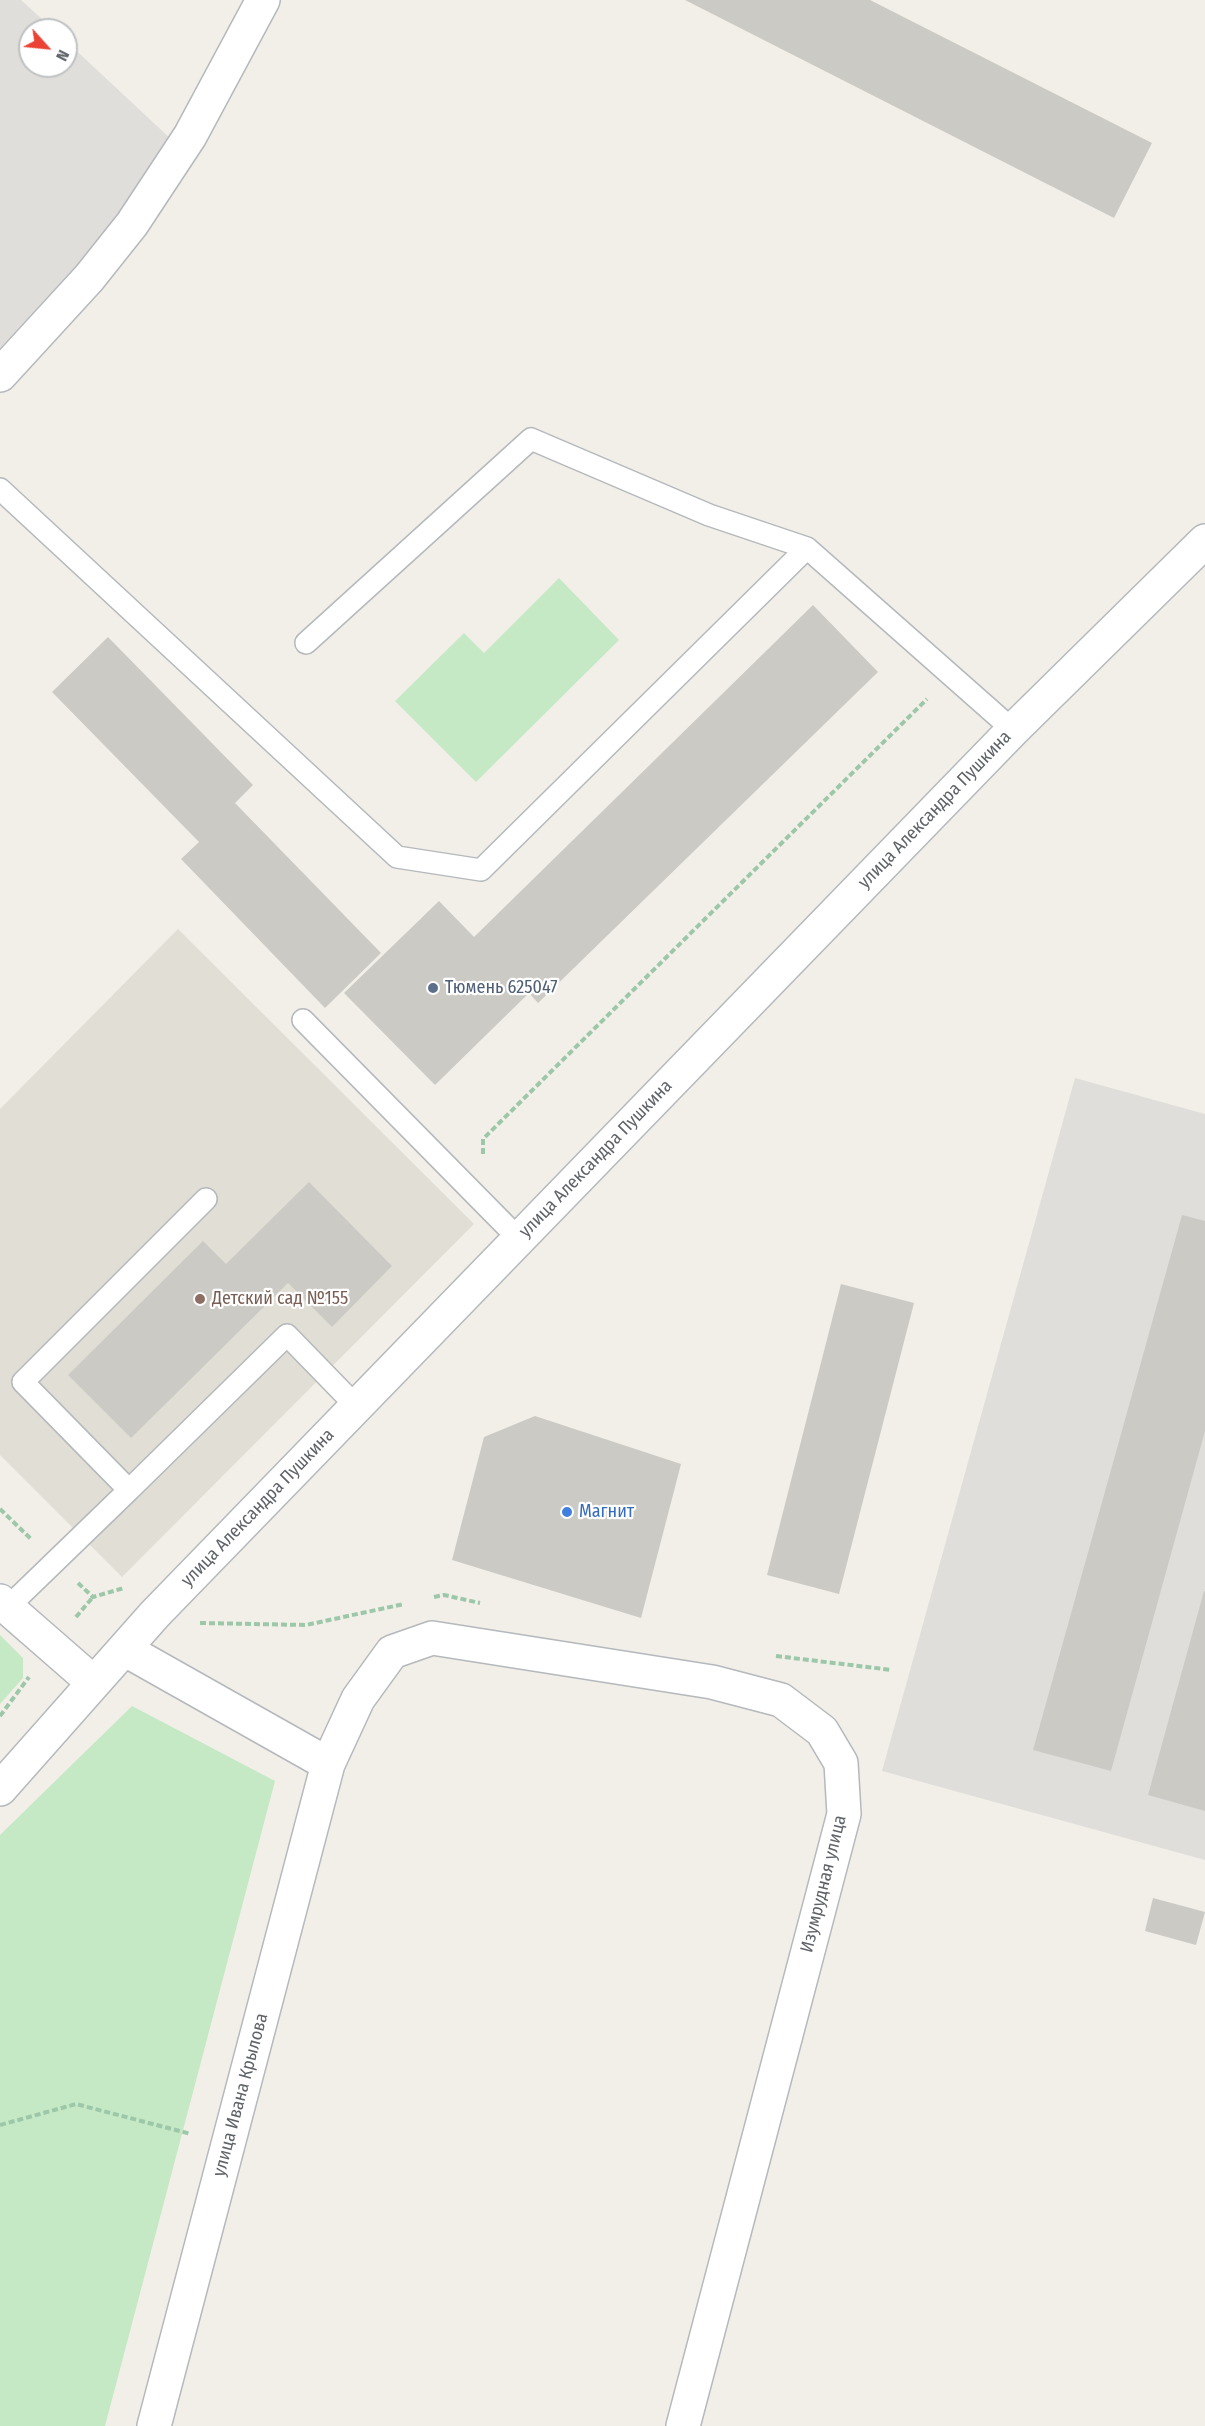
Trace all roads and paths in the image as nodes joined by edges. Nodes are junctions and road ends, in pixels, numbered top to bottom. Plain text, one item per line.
1 (263, 0) edge
2 (0, 375) edge
3 (0, 489) edge
4 (1205, 541) edge
5 (807, 548) junction
6 (306, 643) dead end
7 (1013, 730) junction
8 (303, 1020) dead end
9 (206, 1199) dead end
10 (519, 1239) junction
11 (356, 1406) junction
12 (129, 1490) junction
13 (3, 1605) edge
14 (124, 1649) junction
15 (94, 1683) junction
16 (328, 1764) junction
17 (7, 1770) edge
18 (0, 2125) edge
19 (201, 2137) dead end
20 (154, 2426) edge
21 (682, 2426) edge

1 - 2 street
3 - 5 lane
4 - 7 street, улица Александра Пушкина
5 - 6 lane
5 - 7 lane
7 - 10 street, улица Александра Пушкина
8 - 10 lane
9 - 12 lane
10 - 11 street, улица Александра Пушкина
11 - 12 lane
11 - 14 street, улица Александра Пушкина
12 - 13 lane
13 - 15 street
14 - 15 street, улица Александра Пушкина
14 - 16 street
15 - 17 street, улица Александра Пушкина
16 - 20 street, улица Ивана Крылова
16 - 21 street, Изумрудная улица
18 - 19 path

